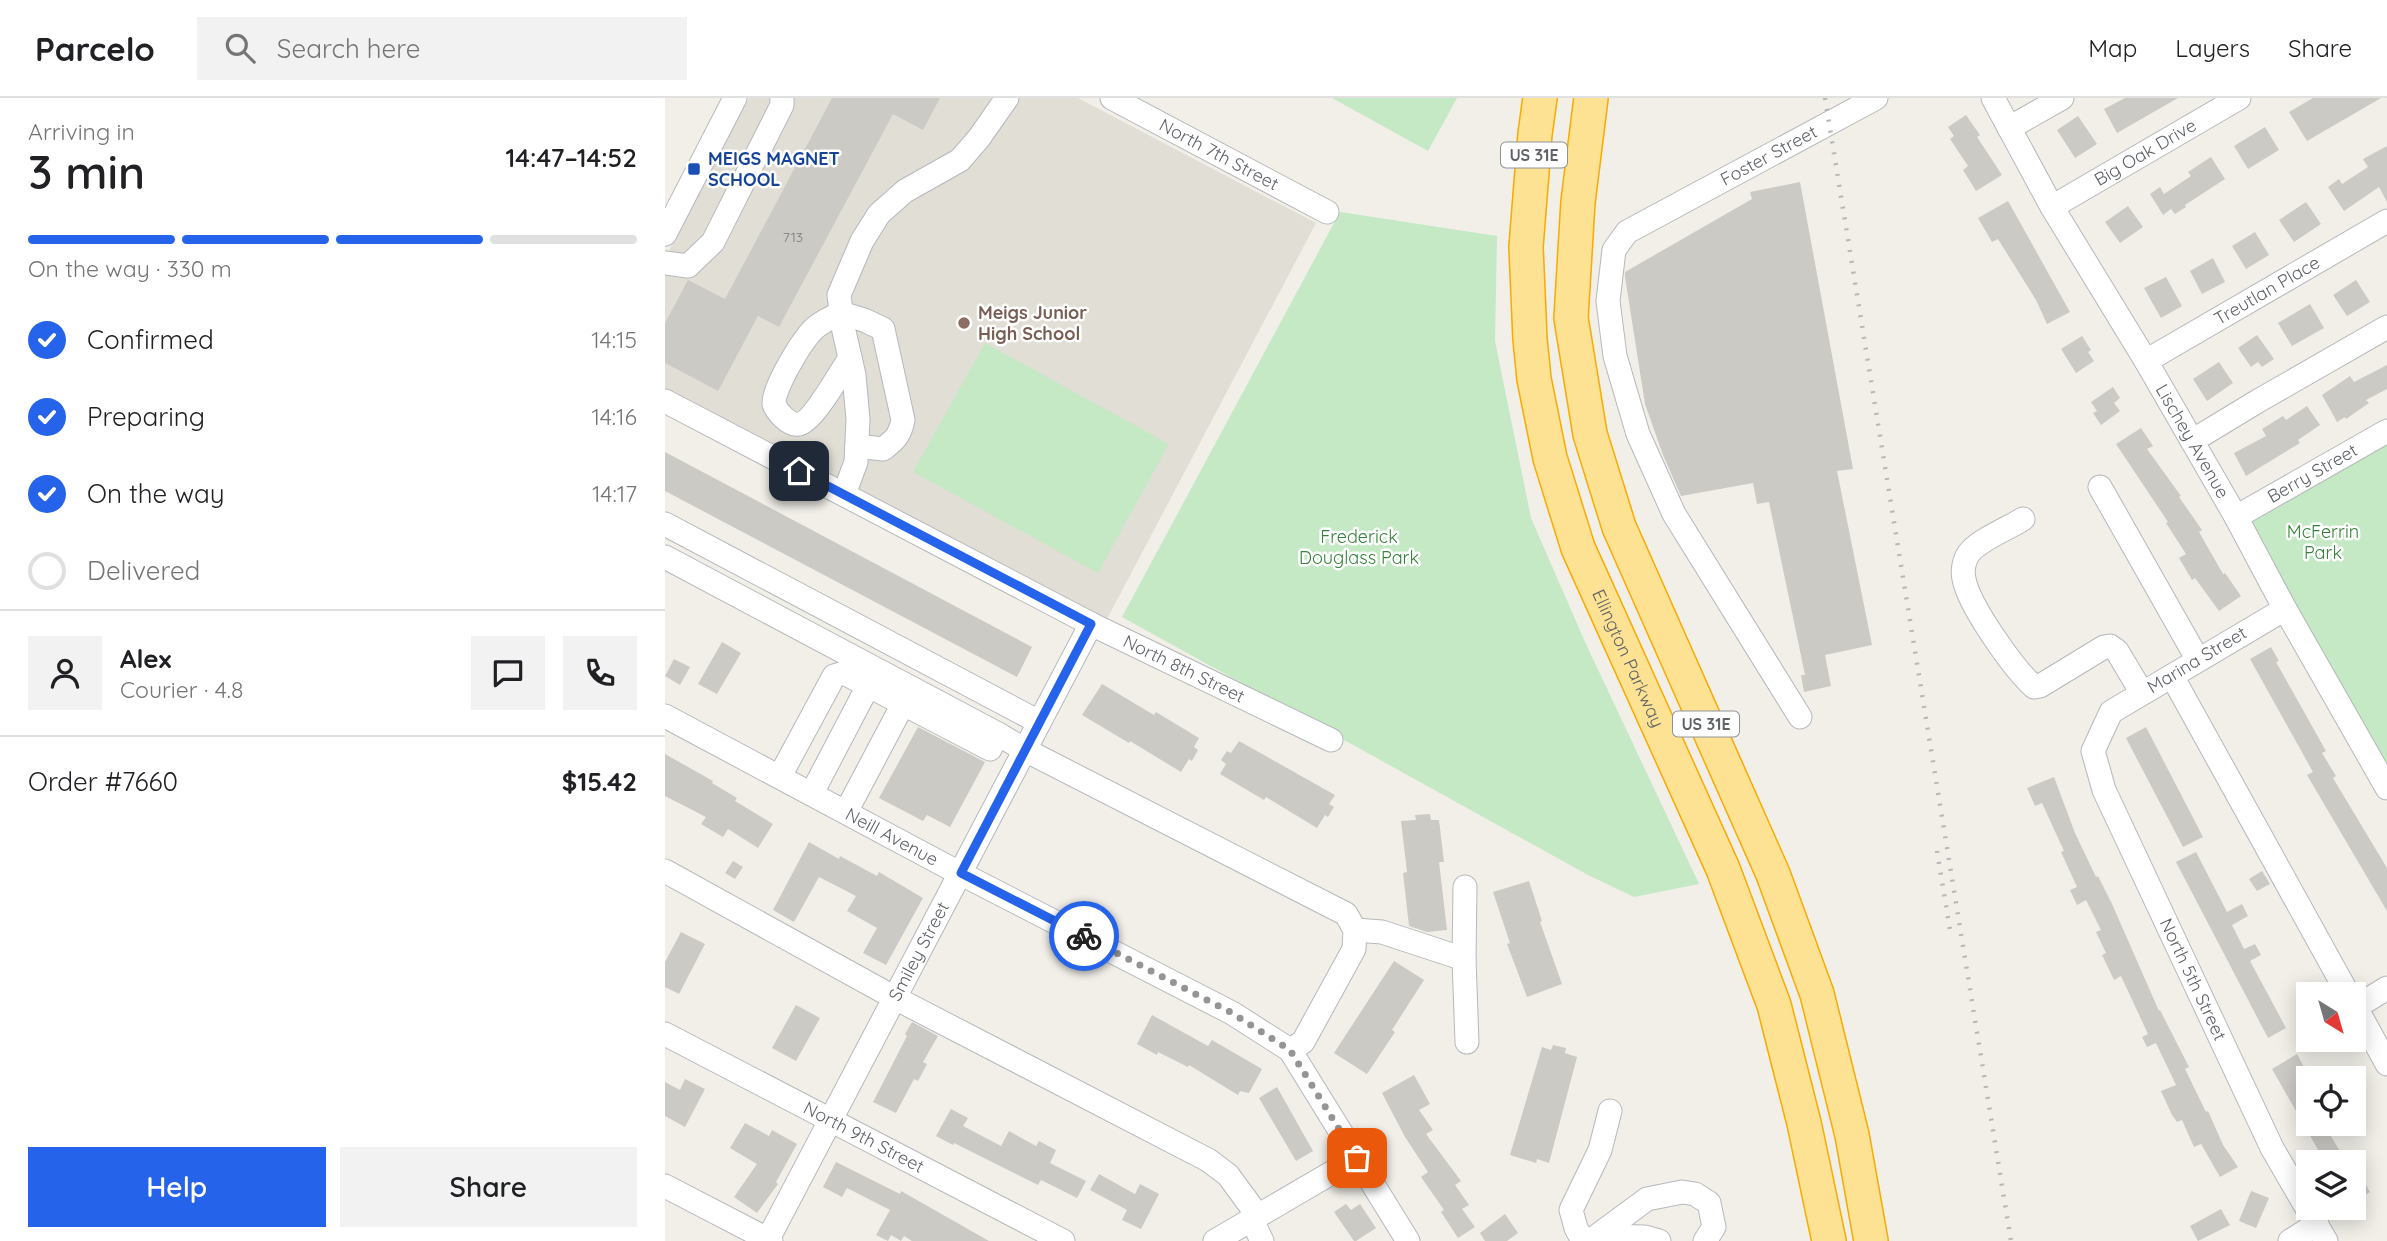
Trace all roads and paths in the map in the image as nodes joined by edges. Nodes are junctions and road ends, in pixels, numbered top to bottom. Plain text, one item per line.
1 (735, 98) edge
2 (782, 98) edge
3 (1007, 98) edge
4 (1112, 98) edge
5 (1541, 98) edge
6 (1591, 98) edge
7 (1607, 98) edge
8 (1876, 98) edge
9 (1993, 98) edge
10 (2062, 98) edge
11 (2239, 98) edge
12 (2009, 128) junction
13 (1578, 202) junction
14 (2052, 207) junction
15 (1327, 212) dead end
16 (2387, 221) edge
17 (665, 234) edge
18 (665, 264) edge
19 (841, 313) junction
20 (2387, 327) edge
21 (850, 358) junction
22 (2146, 360) junction
23 (665, 401) edge
24 (2387, 431) edge
25 (2192, 441) junction
26 (857, 446) junction
27 (2100, 486) dead end
28 (843, 494) junction
29 (2236, 517) junction
30 (2024, 519) dead end
31 (665, 524) edge
32 (665, 557) edge
33 (2285, 608) junction
34 (1091, 624) junction
35 (2197, 660) junction
36 (2172, 676) junction
37 (868, 686) junction
38 (2142, 693) junction
39 (903, 704) junction
40 (2111, 712) joint
41 (665, 716) edge
42 (1800, 717) dead end
43 (1039, 722) junction
44 (997, 734) junction
45 (1331, 740) dead end
46 (1025, 750) junction
47 (780, 776) junction
48 (2387, 788) edge
49 (812, 793) junction
50 (846, 812) junction
51 (665, 872) edge
52 (961, 873) junction
53 (1465, 887) dead end
54 (1355, 930) junction
55 (1464, 959) junction
56 (2342, 982) edge
57 (2387, 988) edge
58 (2366, 996) edge
59 (895, 998) junction
60 (2366, 1025) edge
61 (665, 1034) edge
62 (1467, 1042) dead end
63 (1290, 1050) junction
64 (2387, 1063) edge
65 (1610, 1111) dead end
66 (832, 1120) junction
67 (1357, 1158) junction
68 (665, 1186) edge
69 (1255, 1218) junction
70 (2321, 1232) edge
71 (1591, 1239) edge
72 (769, 1240) edge
73 (1063, 1241) edge
74 (1215, 1241) edge
75 (1262, 1241) edge
76 (1408, 1241) edge
77 (1659, 1241) edge
78 (1705, 1241) edge
79 (1829, 1241) edge
80 (1871, 1241) edge
81 (2290, 1241) edge

1 - 17 street
2 - 18 street
3 - 19 street
4 - 15 street, North 7th Street
5 - 79 highway, Ellington Parkway / US 31E
6 - 13 highway, US 31E
7 - 13 highway
8 - 42 street, Foster Street
9 - 12 street, Lischey Avenue
10 - 12 street
11 - 14 street, Big Oak Drive
12 - 14 street, Lischey Avenue
13 - 80 highway, US 31E
14 - 22 street, Lischey Avenue
16 - 22 street, Treutlan Place
19 - 21 street
19 - 21 street
19 - 26 street
20 - 25 street
21 - 26 street
22 - 25 street, Lischey Avenue
23 - 28 street, North 8th Street
24 - 29 street, Berry Street
25 - 29 street, Lischey Avenue
26 - 28 street
27 - 35 street
28 - 34 street, North 8th Street
29 - 33 street, Lischey Avenue
30 - 38 street
31 - 43 street
32 - 44 street
33 - 35 street, Marina Street
33 - 48 street, Lischey Avenue
34 - 43 street, Smiley Street
34 - 45 street, North 8th Street
35 - 36 street, Marina Street
36 - 38 street, Marina Street
36 - 56 street
37 - 39 street
37 - 47 street
37 - 49 street
38 - 40 street, Marina Street
39 - 44 street
39 - 50 street
40 - 70 street, North 5th Street
41 - 47 street, Neill Avenue
43 - 46 street, Smiley Street
44 - 46 street
46 - 52 street, Smiley Street
46 - 54 street
47 - 49 street, Neill Avenue
49 - 50 street, Neill Avenue
50 - 52 street, Neill Avenue
51 - 59 street
52 - 59 street, Smiley Street
52 - 63 street, Neill Avenue
53 - 55 street
54 - 55 street
54 - 63 street
55 - 62 street
57 - 58 street
59 - 66 street, Smiley Street
59 - 69 street
60 - 64 street
61 - 66 street, North 9th Street
63 - 67 street, Neill Avenue
65 - 71 street
66 - 72 street, Smiley Street
66 - 73 street, North 9th Street
67 - 69 street
67 - 76 street, Neill Avenue
68 - 72 street
69 - 74 street
69 - 75 street
70 - 81 street
71 - 77 street
71 - 78 street

